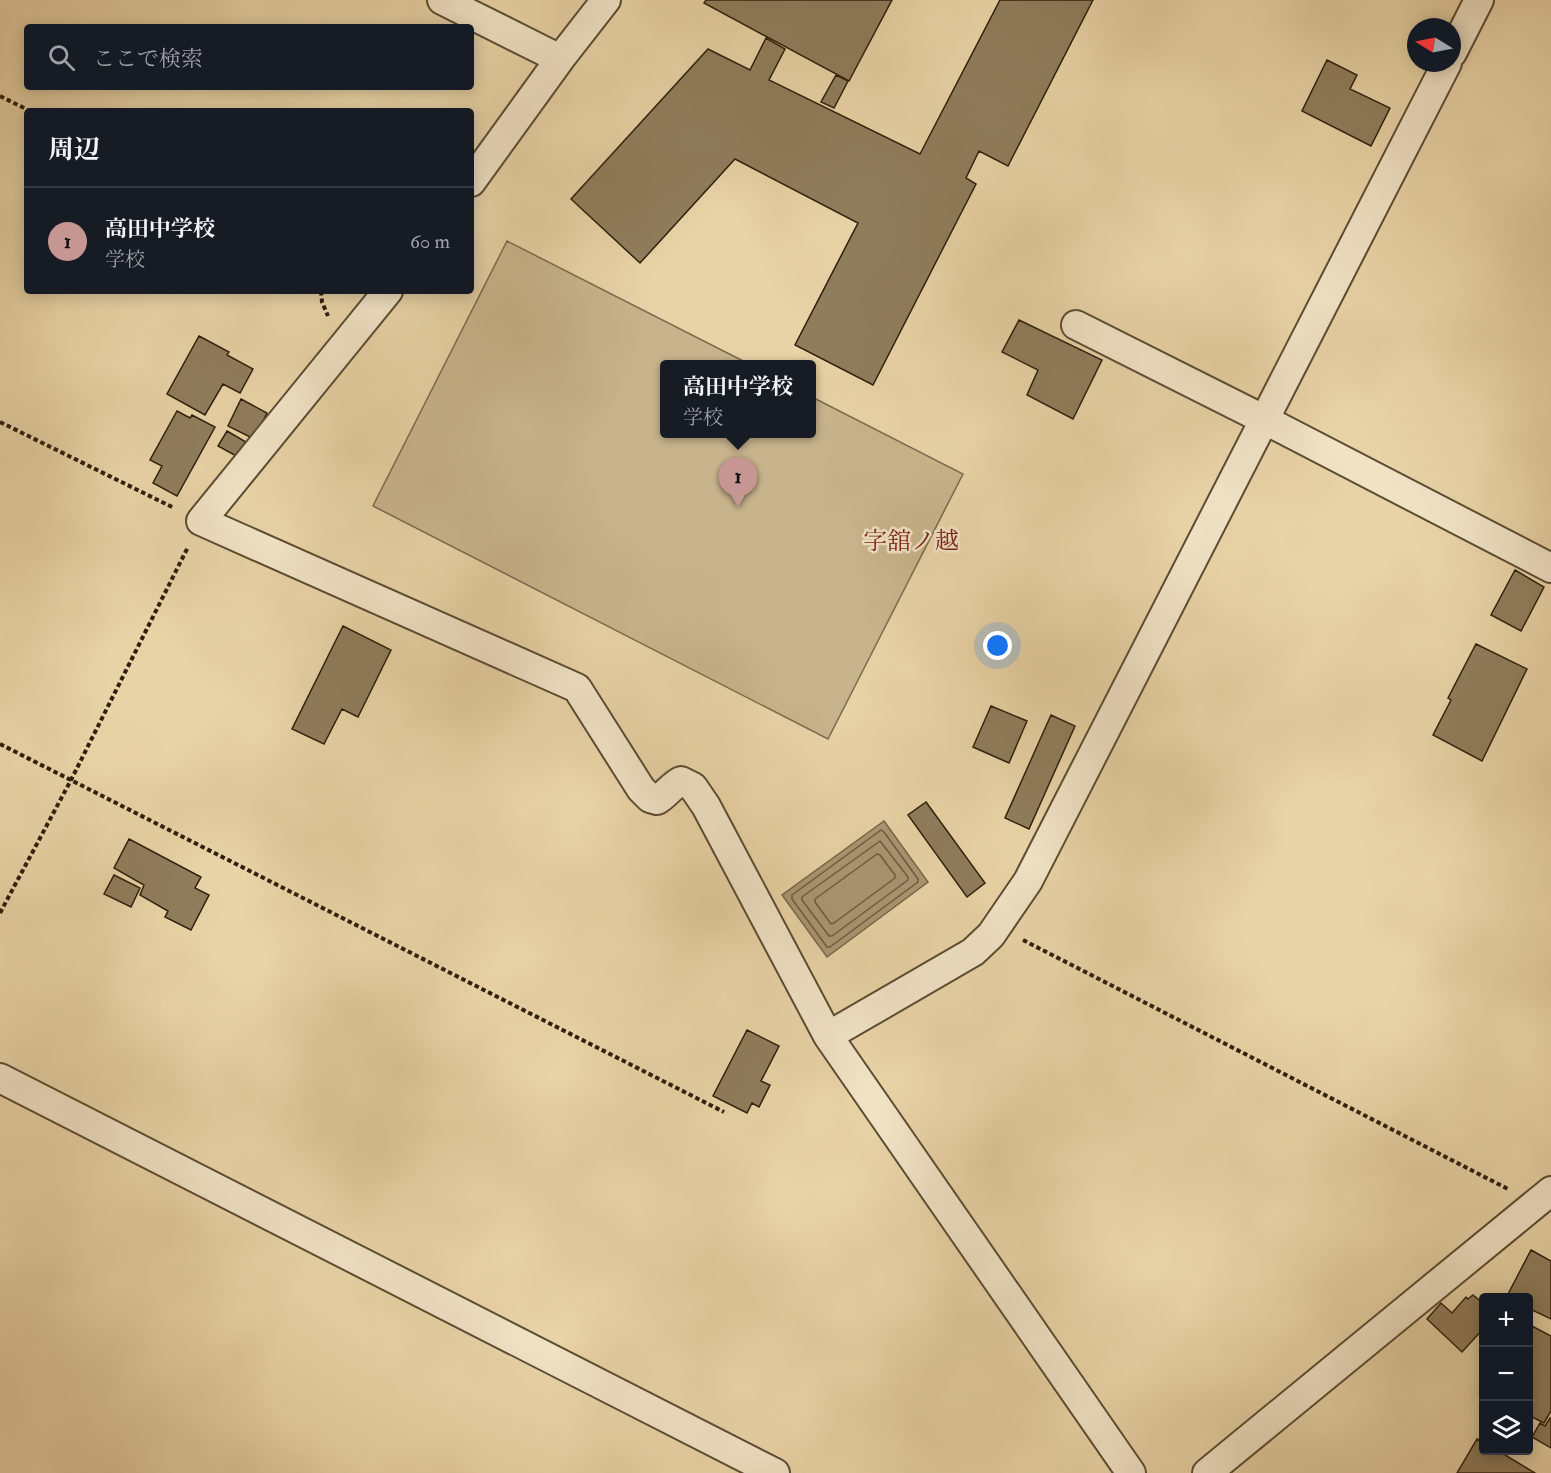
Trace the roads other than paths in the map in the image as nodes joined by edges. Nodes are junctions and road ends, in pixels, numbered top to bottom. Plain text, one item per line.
1 (442, 0) edge
2 (606, 0) edge
3 (1479, 0) edge
4 (1461, 35) edge
5 (560, 59) junction
6 (1442, 72) edge
7 (474, 178) edge
8 (386, 294) edge
9 (1077, 326) dead end
10 (1265, 420) junction
11 (1551, 568) edge
12 (828, 1036) junction
13 (0, 1078) edge
14 (1543, 1197) edge
15 (775, 1473) edge
16 (1131, 1473) edge
17 (1207, 1473) edge

1 - 5 street
2 - 5 street
3 - 4 street
5 - 7 street
6 - 10 street
8 - 12 street
9 - 10 street
10 - 11 street
10 - 12 street
12 - 16 street
13 - 15 street
14 - 17 street

